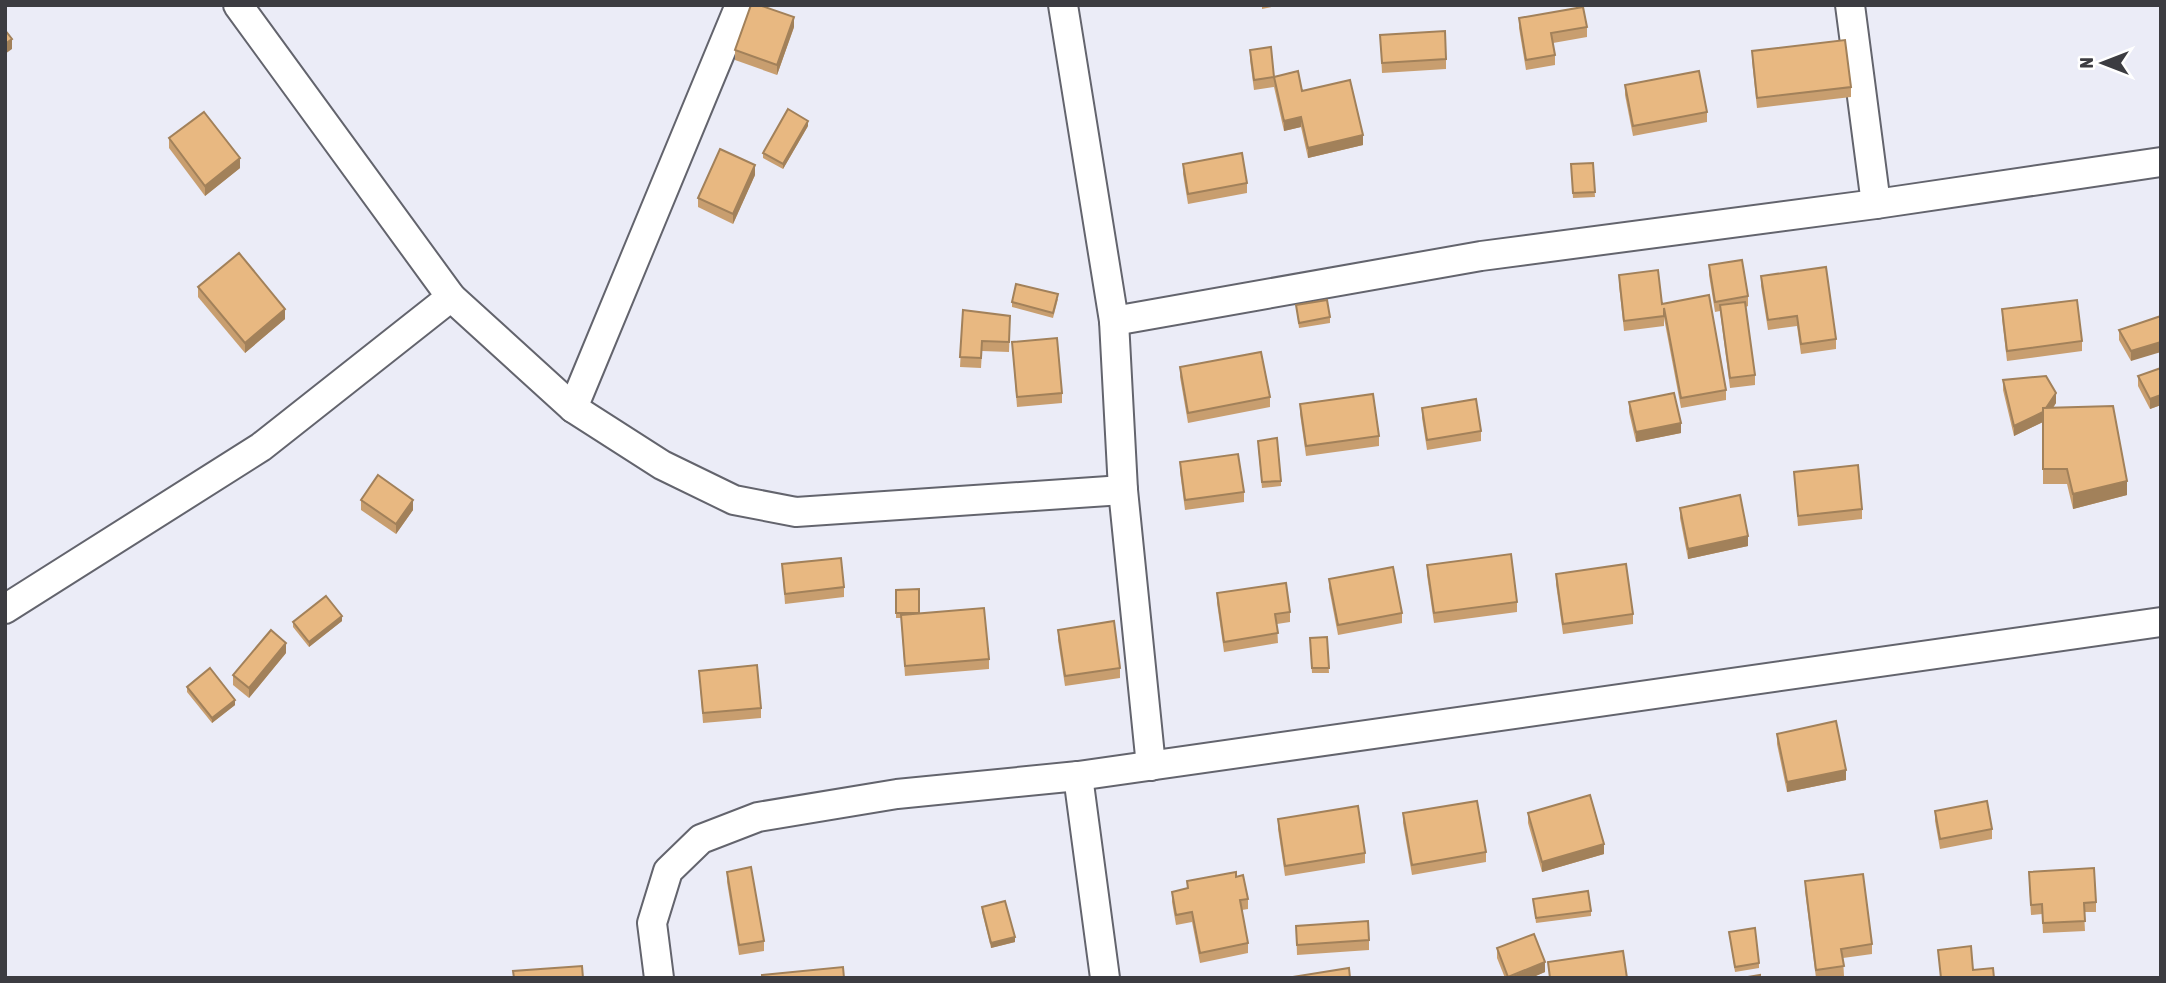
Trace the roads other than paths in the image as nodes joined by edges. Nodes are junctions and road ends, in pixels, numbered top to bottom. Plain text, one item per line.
1 (238, 5) edge
2 (740, 5) edge
3 (1063, 5) edge
4 (1850, 5) edge
5 (2161, 162) edge
6 (1876, 204) junction
7 (451, 297) junction
8 (1114, 321) junction
9 (573, 408) junction
10 (1123, 490) junction
11 (5, 609) edge
12 (2161, 622) edge
13 (1151, 766) junction
14 (1078, 776) junction
15 (659, 978) edge
16 (1105, 978) edge

1 - 7 street
2 - 9 street
3 - 8 street
4 - 6 street
5 - 6 street
6 - 8 street
7 - 9 street
7 - 11 street
8 - 10 street
9 - 10 street
10 - 13 street
12 - 13 street
13 - 14 street
14 - 15 street
14 - 16 street

